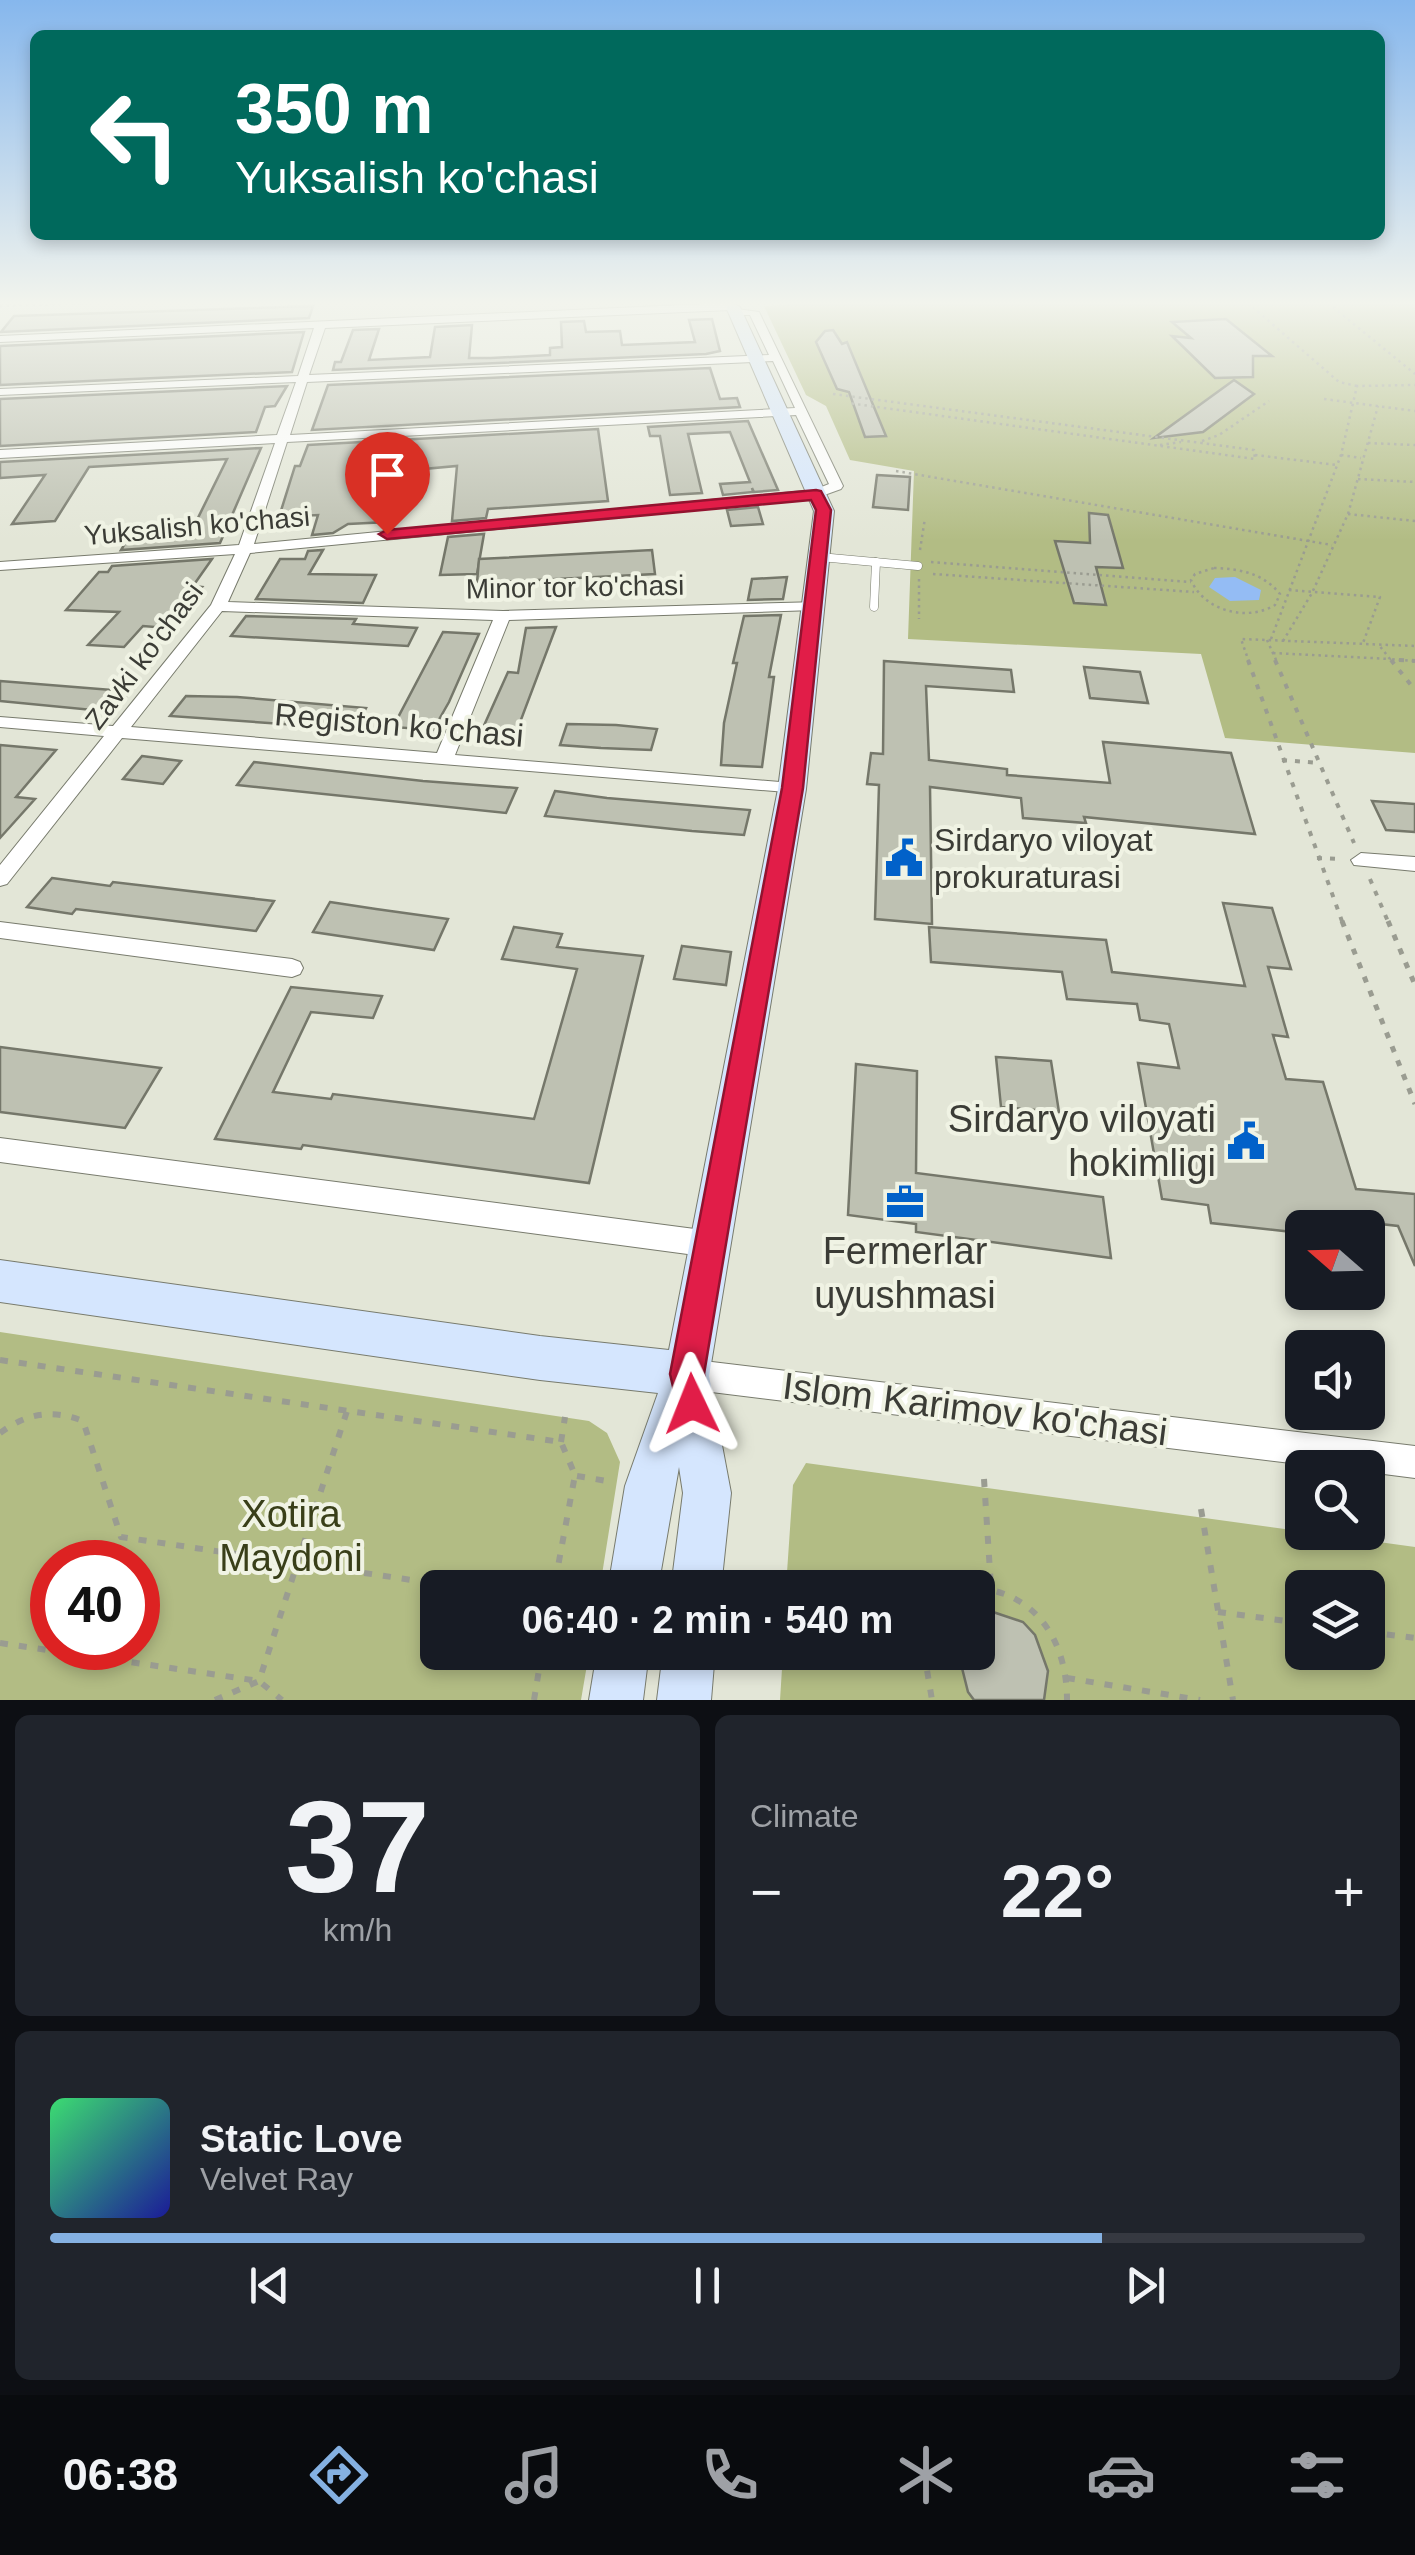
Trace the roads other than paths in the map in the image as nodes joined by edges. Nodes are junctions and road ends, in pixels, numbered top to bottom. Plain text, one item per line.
1 (209, 382) edge
2 (300, 382) edge
3 (777, 382) edge
4 (0, 392) edge
5 (791, 411) junction
6 (279, 440) junction
7 (0, 454) edge
8 (816, 494) junction
9 (245, 549) junction
10 (818, 557) junction
11 (876, 562) junction
12 (0, 566) edge
13 (918, 567) road end
14 (814, 605) junction
15 (218, 606) junction
16 (874, 607) dead end
17 (503, 616) junction
18 (0, 722) edge
19 (120, 732) junction
20 (444, 758) junction
21 (792, 788) junction
22 (1361, 860) road end
23 (1415, 864) edge
24 (0, 878) edge
25 (0, 930) edge
26 (292, 968) dead end
27 (0, 1150) edge
28 (710, 1244) junction
29 (0, 1282) edge
30 (687, 1374) junction
31 (1415, 1462) edge
32 (636, 1570) edge
33 (698, 1570) edge
34 (621, 1670) edge
35 (687, 1670) edge
36 (616, 1700) edge
37 (684, 1700) edge

1 - 4 street
2 - 6 street, Zavki ko'chasi
3 - 5 street
5 - 6 street
5 - 8 street
6 - 7 street
6 - 9 street, Zavki ko'chasi
8 - 9 street, Yuksalish ko'chasi
8 - 10 street
9 - 12 street, Yuksalish ko'chasi
9 - 15 street, Zavki ko'chasi
10 - 11 lane
10 - 14 street
11 - 13 lane
11 - 16 lane
14 - 17 street, Minor tor ko'chasi
14 - 21 street
15 - 17 street, Minor tor ko'chasi
15 - 19 street, Zavki ko'chasi
17 - 20 street
18 - 19 street, Registon ko'chasi
19 - 20 street, Registon ko'chasi
19 - 24 street, Zavki ko'chasi
20 - 21 street, Registon ko'chasi
21 - 28 street
22 - 23 street
25 - 26 street
27 - 28 street
28 - 30 street
29 - 30 street, Islom Karimov ko'chasi
30 - 31 street, Islom Karimov ko'chasi
30 - 32 street
30 - 33 street
34 - 36 street
35 - 37 street

